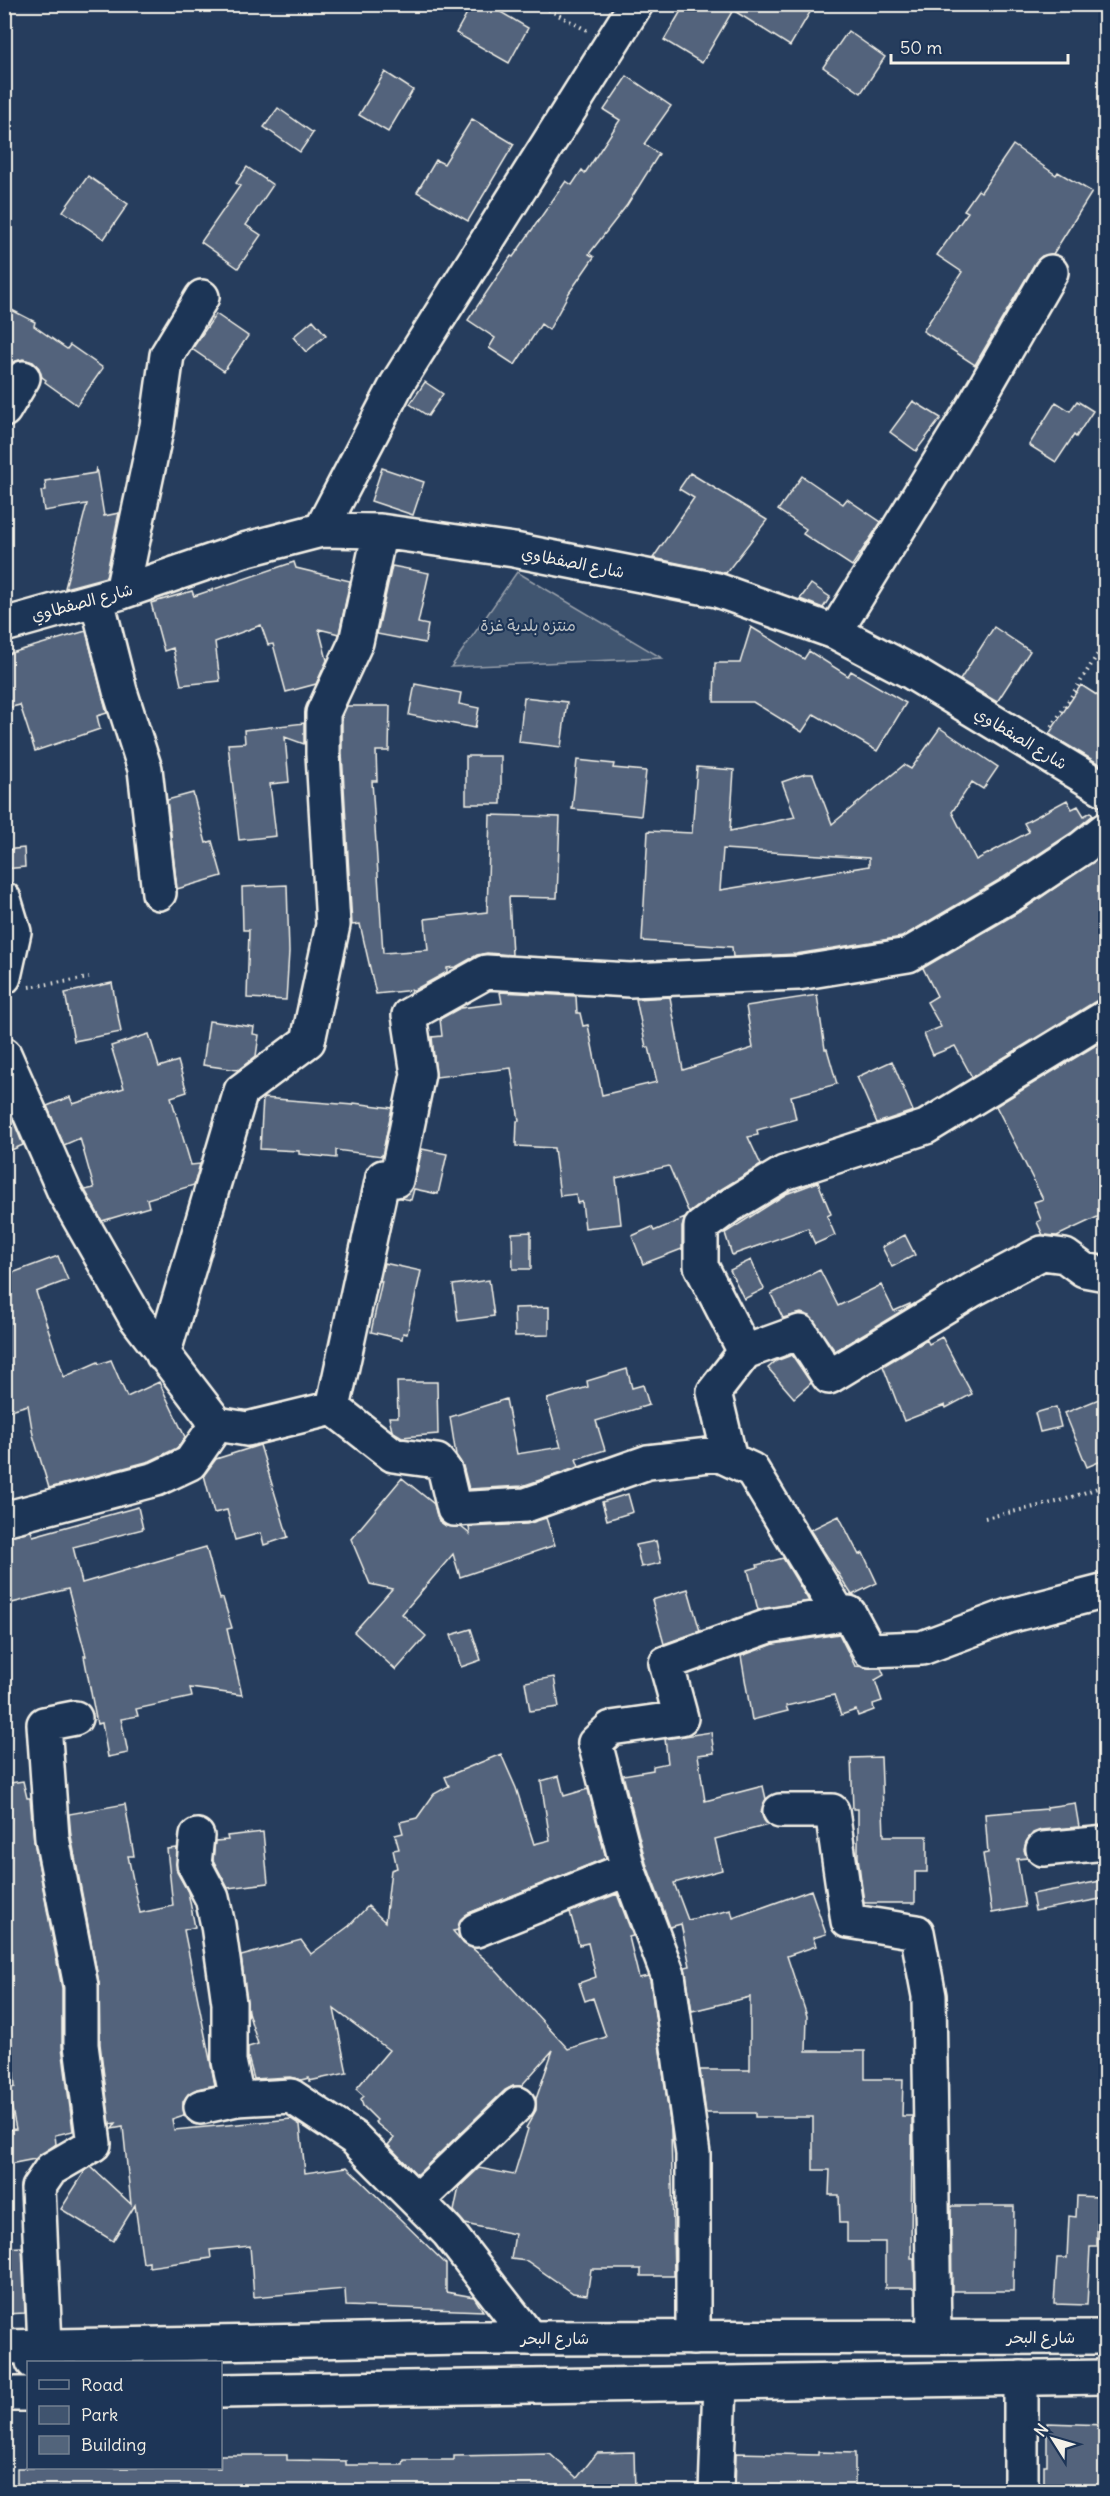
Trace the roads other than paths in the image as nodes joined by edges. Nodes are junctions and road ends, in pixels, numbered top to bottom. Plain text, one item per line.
1 (636, 4) edge
2 (1051, 272) dead end
3 (202, 297) dead end
4 (23, 378) dead end
5 (4, 410) edge
6 (321, 530) junction
7 (380, 531) junction
8 (110, 596) junction
9 (4, 625) edge
10 (836, 632) junction
11 (1106, 790) edge
12 (1106, 829) edge
13 (159, 893) dead end
14 (4, 898) edge
15 (15, 982) edge
16 (1106, 1017) edge
17 (4, 1054) edge
18 (1106, 1274) edge
19 (745, 1352) junction
20 (164, 1355) junction
21 (333, 1408) junction
22 (217, 1424) junction
23 (730, 1460) junction
24 (4, 1519) edge
25 (1106, 1591) edge
26 (839, 1614) junction
27 (75, 1718) dead end
28 (780, 1811) dead end
29 (197, 1836) dead end
30 (1106, 1843) edge
31 (1043, 1849) dead end
32 (628, 1869) junction
33 (476, 1930) dead end
34 (237, 2099) junction
35 (518, 2104) dead end
36 (201, 2107) dead end
37 (417, 2201) junction
38 (934, 2337) junction
39 (1106, 2337) edge
40 (530, 2338) junction
41 (693, 2338) junction
42 (4, 2347) edge
43 (222, 2364) edge
44 (1106, 2377) edge
45 (1021, 2378) junction
46 (22, 2381) edge
47 (720, 2384) junction
48 (222, 2391) edge
49 (716, 2492) edge
50 (1021, 2492) edge

1 - 6 street
2 - 10 street
3 - 8 street
4 - 5 street
6 - 7 street, شارع الصفطاوي
6 - 8 street, شارع الصفطاوي
7 - 10 street, شارع الصفطاوي
7 - 20 street
8 - 9 street, شارع الصفطاوي
8 - 13 street
10 - 11 street, شارع الصفطاوي
12 - 21 street
14 - 15 street
16 - 19 street
17 - 20 street
18 - 19 street
19 - 23 street
20 - 22 street
21 - 22 street
21 - 23 street
22 - 24 street
23 - 26 street
25 - 26 street
26 - 32 street
27 - 46 street
28 - 38 street
29 - 34 street
30 - 31 street
32 - 33 street
32 - 41 street
34 - 36 street
34 - 37 street
35 - 37 street
37 - 40 street
38 - 39 street, شارع البحر
38 - 41 street, شارع البحر
40 - 41 street, شارع البحر
40 - 43 street, شارع البحر
42 - 46 street, شارع البحر
44 - 45 street
45 - 47 street
45 - 50 street
47 - 48 street
47 - 49 street

